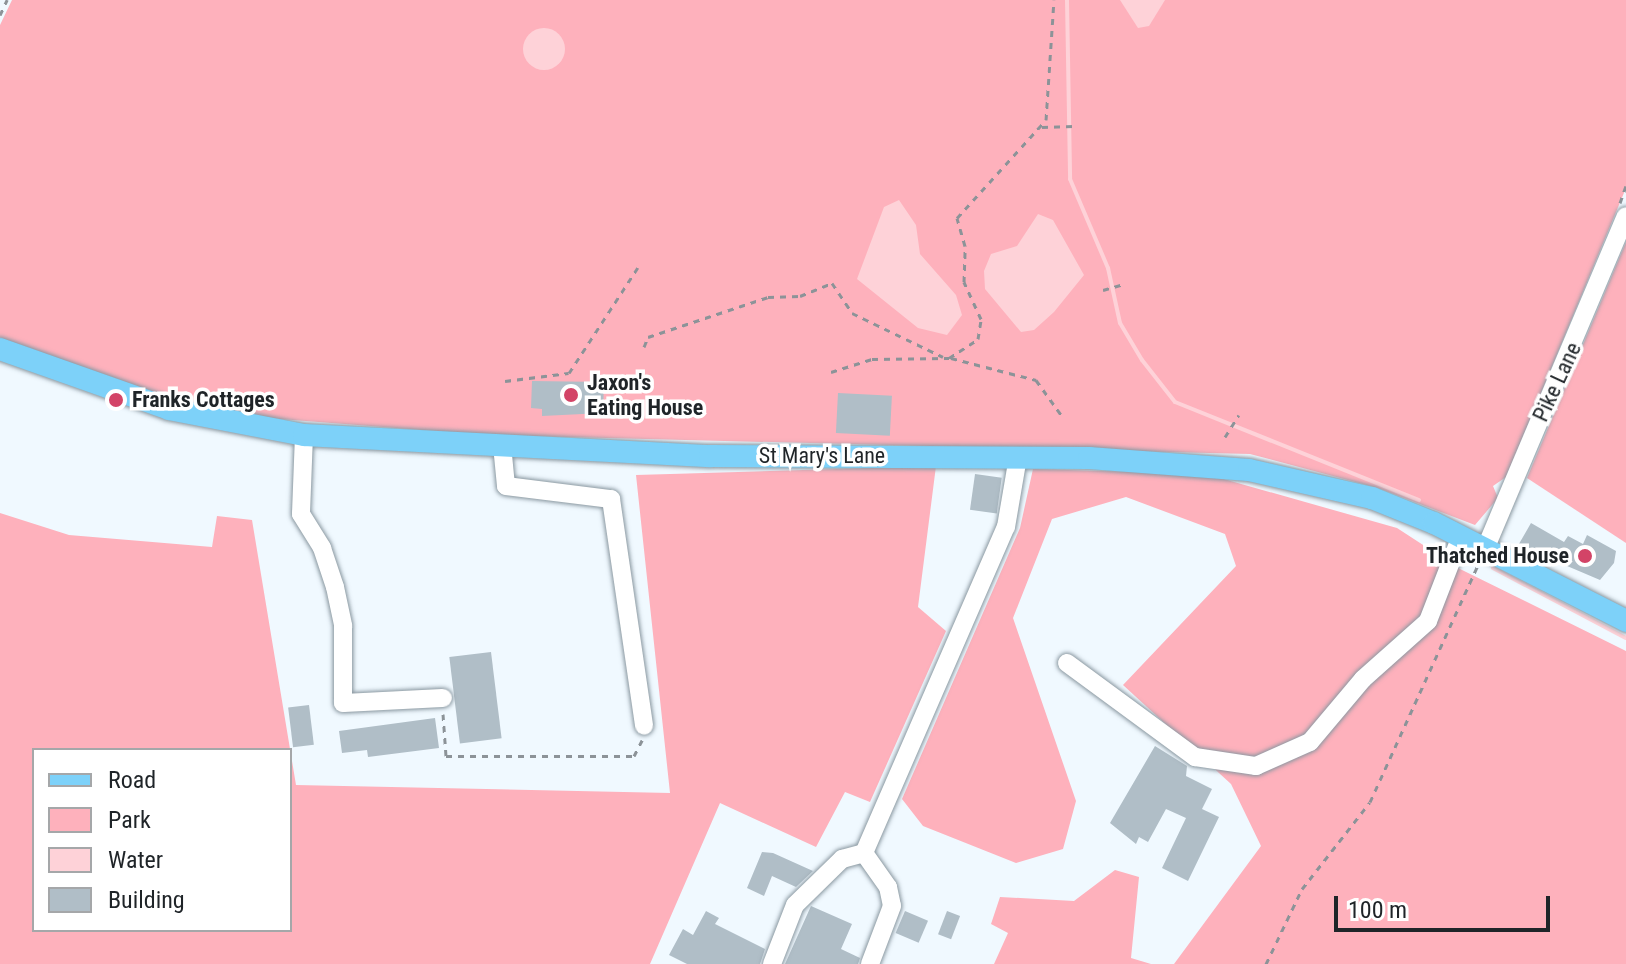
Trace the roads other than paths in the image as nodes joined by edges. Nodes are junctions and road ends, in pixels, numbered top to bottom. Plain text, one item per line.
1 (1626, 216) edge
2 (0, 349) edge
3 (304, 435) junction
4 (502, 445) junction
5 (1018, 457) junction
6 (1461, 536) junction
7 (1486, 547) junction
8 (1626, 621) edge
9 (1067, 663) dead end
10 (443, 698) road end
11 (644, 726) road end
12 (864, 853) junction
13 (772, 964) edge
14 (870, 964) edge

1 - 7 street, Pike Lane
2 - 3 main road, St Mary's Lane
3 - 4 main road, St Mary's Lane
3 - 10 street
4 - 5 main road, St Mary's Lane
4 - 11 street
5 - 6 main road, St Mary's Lane
5 - 12 street
6 - 7 main road, St Mary's Lane
6 - 9 street
7 - 8 main road, St Mary's Lane
12 - 13 street
12 - 14 street

